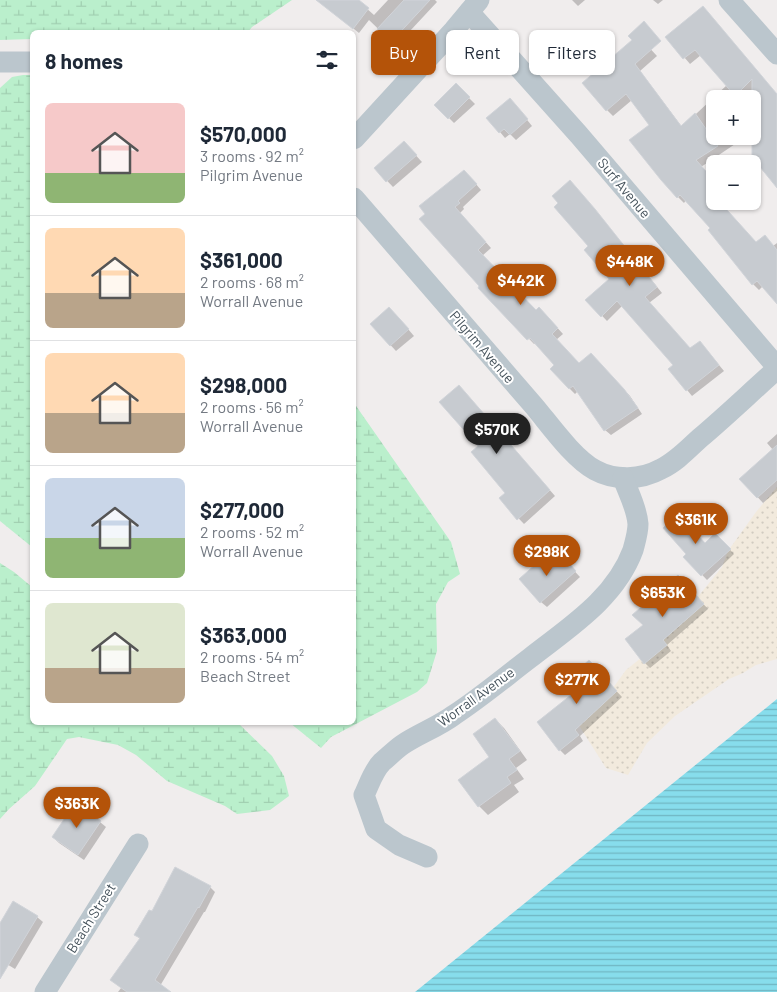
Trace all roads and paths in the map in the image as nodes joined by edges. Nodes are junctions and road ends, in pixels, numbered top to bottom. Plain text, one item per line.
1 (730, 0) edge
2 (474, 6) edge
3 (777, 54) edge
4 (0, 62) edge
5 (30, 62) edge
6 (356, 137) edge
7 (356, 200) edge
8 (777, 368) edge
9 (622, 478) junction
10 (138, 844) dead end
11 (426, 857) dead end
12 (45, 992) edge

1 - 3 street
2 - 6 street
2 - 8 street, Surf Avenue
4 - 5 street
7 - 9 street, Pilgrim Avenue
8 - 9 street
9 - 11 street, Worrall Avenue
10 - 12 street, Beach Street

